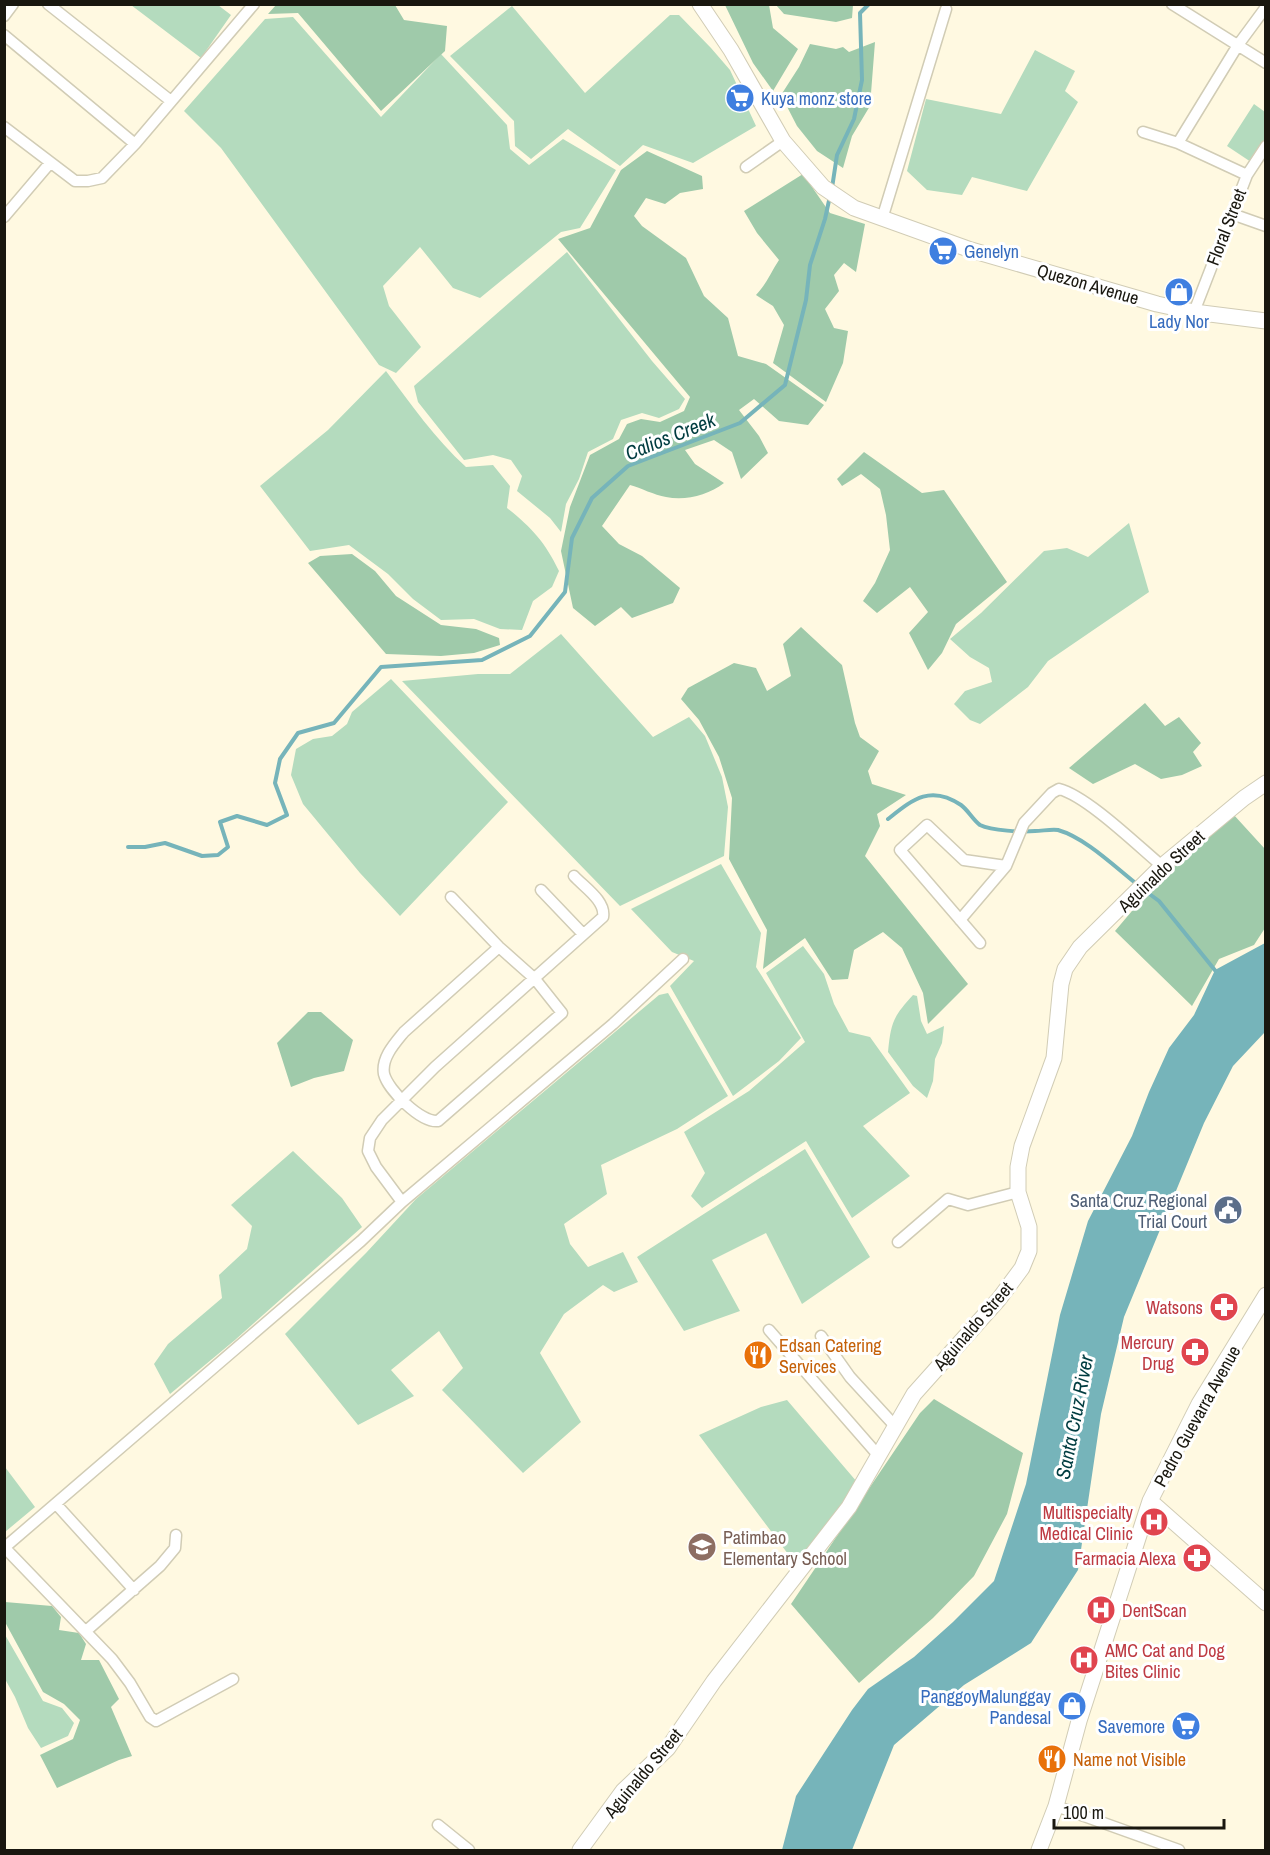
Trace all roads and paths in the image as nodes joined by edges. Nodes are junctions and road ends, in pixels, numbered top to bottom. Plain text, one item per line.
1 (13, 4) edge
2 (48, 4) edge
3 (254, 4) edge
4 (700, 4) edge
5 (1172, 4) edge
6 (1266, 7) edge
7 (946, 9) dead end
8 (4, 16) edge
9 (4, 35) edge
10 (1238, 45) junction
11 (1266, 63) edge
12 (171, 101) junction
13 (4, 127) edge
14 (1143, 132) dead end
15 (783, 141) junction
16 (1178, 143) junction
17 (135, 144) junction
18 (1266, 146) edge
19 (50, 163) junction
20 (746, 167) dead end
21 (1247, 175) junction
22 (6, 213) edge
23 (1232, 214) junction
24 (882, 219) junction
25 (1266, 226) edge
26 (1194, 312) junction
27 (1266, 321) edge
28 (1266, 783) edge
29 (1006, 866) junction
30 (1162, 866) junction
31 (574, 876) dead end
32 (541, 890) dead end
33 (451, 897) dead end
34 (960, 920) junction
35 (583, 934) junction
36 (980, 944) dead end
37 (499, 947) junction
38 (683, 959) dead end
39 (535, 979) junction
40 (403, 1100) junction
41 (1018, 1192) junction
42 (402, 1202) junction
43 (898, 1242) dead end
44 (1266, 1295) edge
45 (768, 1330) dead end
46 (821, 1336) dead end
47 (895, 1426) junction
48 (878, 1455) junction
49 (1150, 1501) junction
50 (56, 1504) junction
51 (176, 1535) dead end
52 (5, 1548) edge
53 (134, 1590) junction
54 (1266, 1603) edge
55 (86, 1631) junction
56 (233, 1679) dead end
57 (1056, 1806) junction
58 (438, 1826) dead end
59 (469, 1851) edge
60 (579, 1851) edge
61 (1039, 1851) edge
62 (1179, 1851) edge

1 - 8 street
2 - 12 street
3 - 12 street
4 - 15 street, Quezon Avenue
5 - 10 street
6 - 10 street
7 - 24 street
9 - 17 street
10 - 11 street
10 - 16 street
12 - 17 street
13 - 19 street
14 - 16 street
15 - 20 street
15 - 24 street, Quezon Avenue
16 - 21 street
17 - 19 street
18 - 21 street, Floral Street
19 - 22 street
21 - 23 street, Floral Street
23 - 25 street
23 - 26 street, Floral Street
24 - 26 street, Quezon Avenue
26 - 27 street, Quezon Avenue
28 - 30 street, Aguinaldo Street
29 - 30 street
29 - 34 street
29 - 34 street
30 - 41 street, Aguinaldo Street
31 - 35 street
32 - 35 street
33 - 37 street
34 - 36 street
35 - 39 street
37 - 39 street
37 - 40 street
38 - 42 street
39 - 40 street
39 - 40 street
40 - 42 street
41 - 43 street
41 - 47 street, Aguinaldo Street
42 - 50 street
44 - 49 street, Pedro Guevarra Avenue
45 - 48 street
46 - 47 street
47 - 48 street, Aguinaldo Street
48 - 60 street, Aguinaldo Street
49 - 54 street
49 - 57 street, Pedro Guevarra Avenue
50 - 52 street
50 - 53 street
51 - 53 street
52 - 55 street
53 - 55 street
55 - 56 street
57 - 61 street, Pedro Guevarra Avenue
57 - 62 street
58 - 59 street

